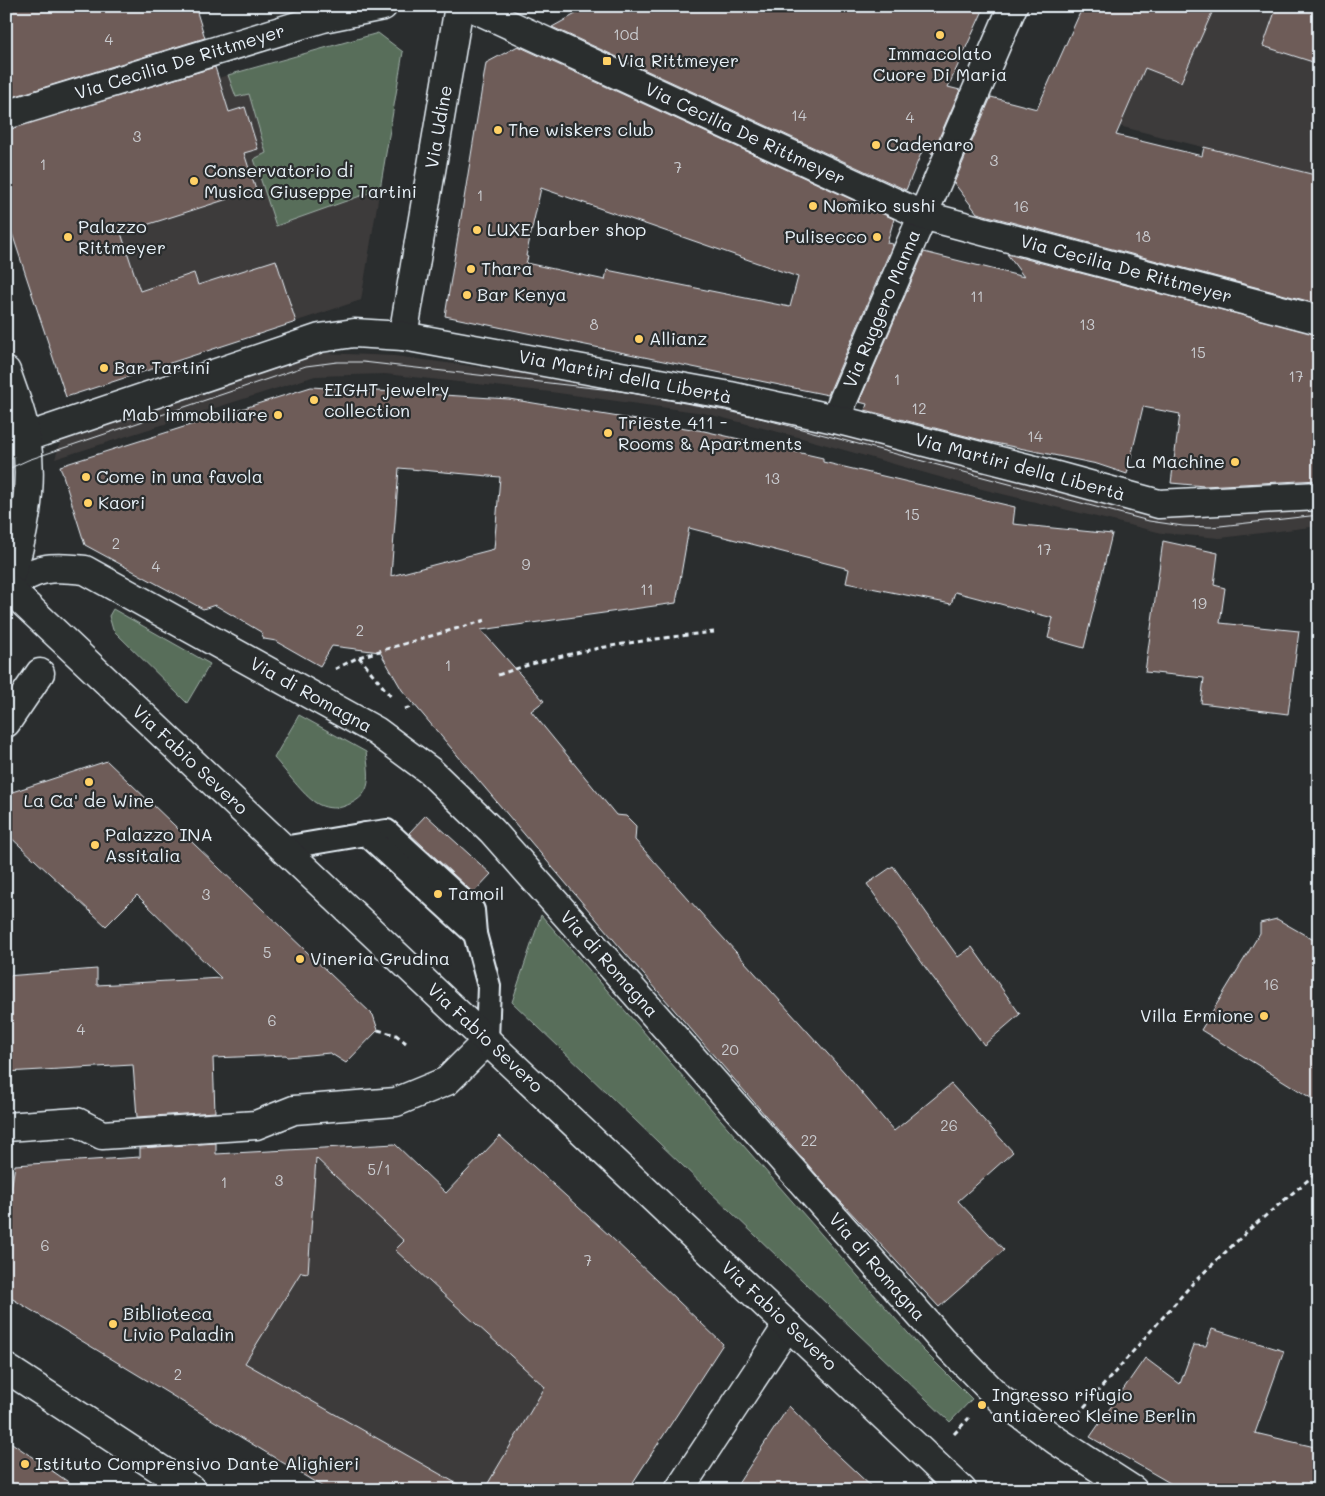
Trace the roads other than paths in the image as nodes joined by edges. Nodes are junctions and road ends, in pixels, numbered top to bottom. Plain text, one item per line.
1 (383, 6) edge
2 (459, 6) edge
3 (469, 6) edge
4 (1013, 6) edge
5 (321, 12) edge
6 (6, 115) edge
7 (922, 215) junction
8 (1319, 320) edge
9 (403, 336) junction
10 (6, 371) edge
11 (834, 420) junction
12 (16, 440) edge
13 (1319, 496) edge
14 (6, 587) edge
15 (40, 674) dead end
16 (16, 691) edge
17 (6, 723) edge
18 (283, 848) junction
19 (487, 1041) junction
20 (6, 1127) edge
21 (788, 1325) junction
22 (6, 1368) edge
23 (192, 1490) edge
24 (679, 1490) edge
25 (962, 1490) edge
26 (1133, 1490) edge

1 - 5 main road, Via Cecilia De Rittmeyer
2 - 9 main road, Via Udine
3 - 7 main road, Via Cecilia De Rittmeyer
4 - 7 main road, Via Ruggero Manna
5 - 6 main road, Via Cecilia De Rittmeyer
7 - 8 main road, Via Cecilia De Rittmeyer
7 - 11 main road, Via Ruggero Manna
9 - 11 main road, Via Martiri della Libertà
9 - 12 main road, Via Martiri della Libertà
10 - 12 main road
11 - 13 main road, Via Martiri della Libertà
12 - 14 main road
14 - 18 main road, Via Fabio Severo
14 - 26 main road, Via di Romagna
15 - 16 main road
16 - 17 main road
18 - 19 main road, Via Fabio Severo
18 - 19 lane
19 - 20 main road
19 - 21 main road, Via Fabio Severo
21 - 24 main road
21 - 25 main road, Via Fabio Severo
22 - 23 main road

